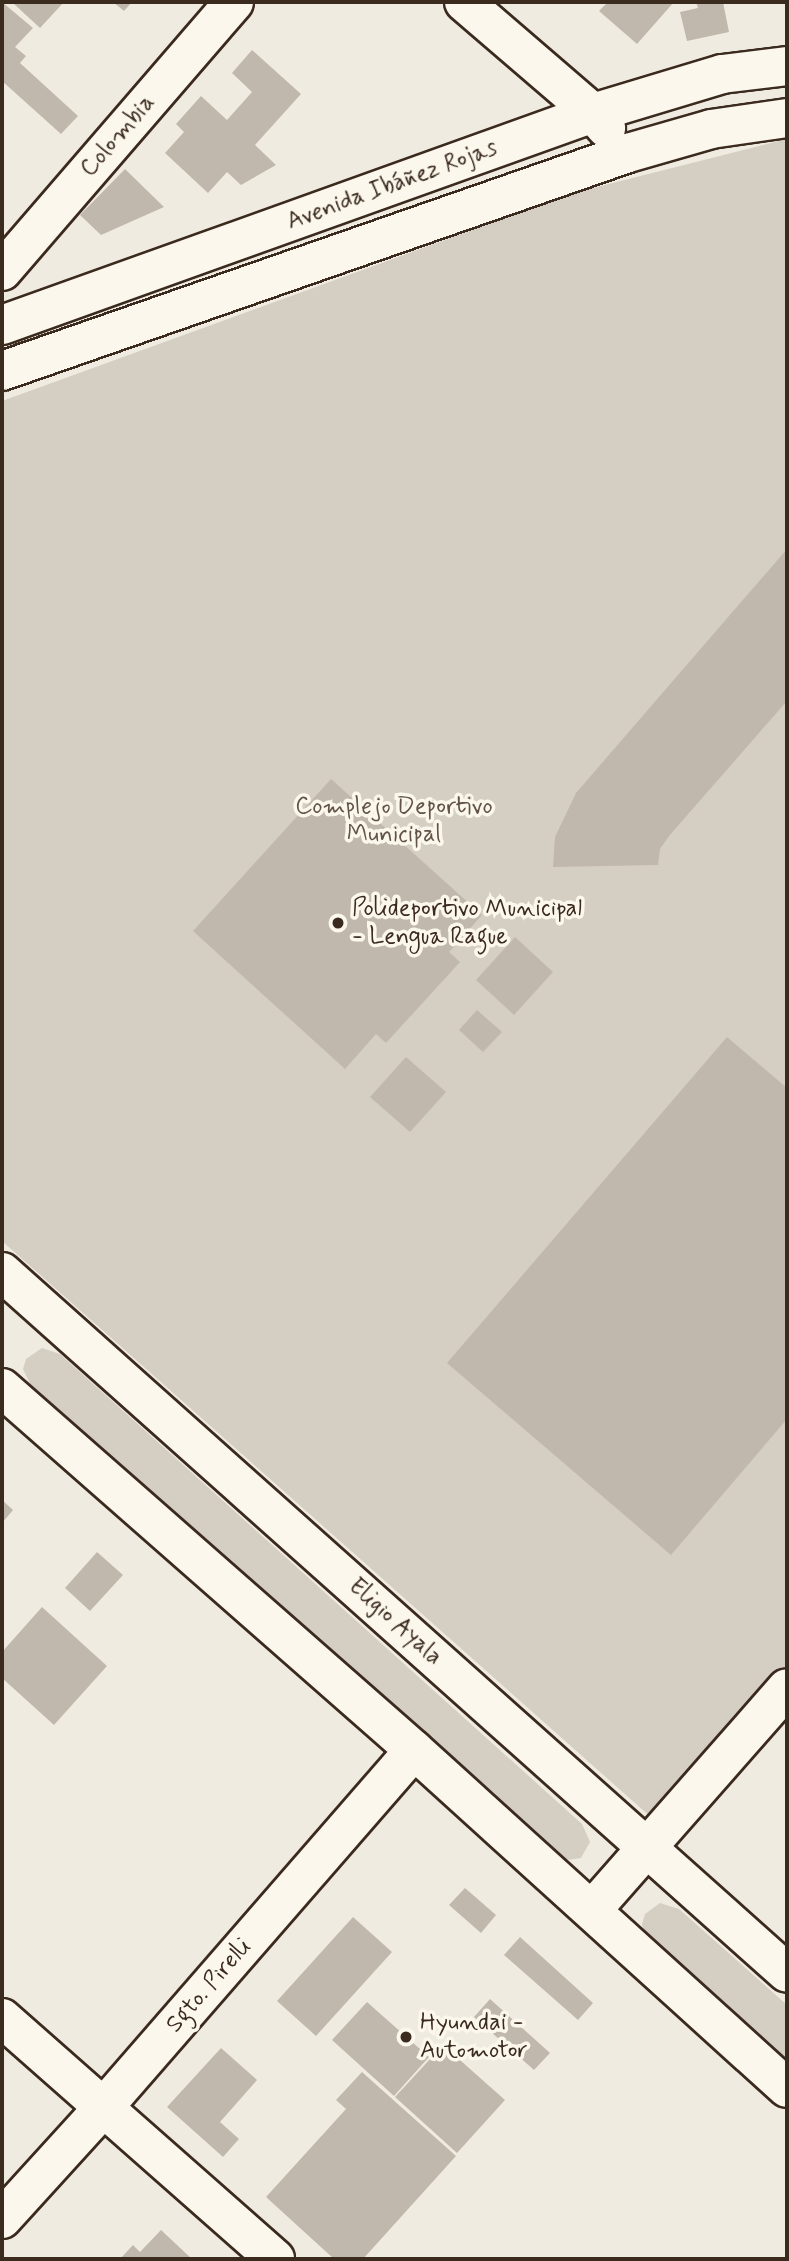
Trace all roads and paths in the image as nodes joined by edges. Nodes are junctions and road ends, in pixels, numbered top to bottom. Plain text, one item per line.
1 (234, 2) edge
2 (464, 2) edge
3 (787, 66) edge
4 (593, 113) junction
5 (787, 118) edge
6 (628, 153) junction
7 (2, 271) edge
8 (2, 325) edge
9 (2, 371) edge
10 (5, 1284) edge
11 (2, 1388) edge
12 (787, 1688) edge
13 (414, 1750) junction
14 (646, 1847) junction
15 (592, 1910) junction
16 (787, 1973) edge
17 (2, 2018) edge
18 (787, 2088) edge
19 (103, 2108) junction
20 (2, 2219) edge
21 (275, 2259) edge

1 - 7 street, Colombia
2 - 4 street
3 - 4 street, Avenida Ibáñez Rojas
4 - 6 street
4 - 8 street, Avenida Ibáñez Rojas
5 - 6 street, Avenida Ibáñez Rojas
6 - 9 street, Avenida Ibáñez Rojas
10 - 14 street, Eligio Ayala
11 - 13 street
12 - 14 street
13 - 15 street
13 - 19 street, Sgto. Pirelli
14 - 15 street
14 - 16 street, Eligio Ayala
15 - 18 street
17 - 19 street
19 - 20 street, Sgto. Pirelli
19 - 21 street

